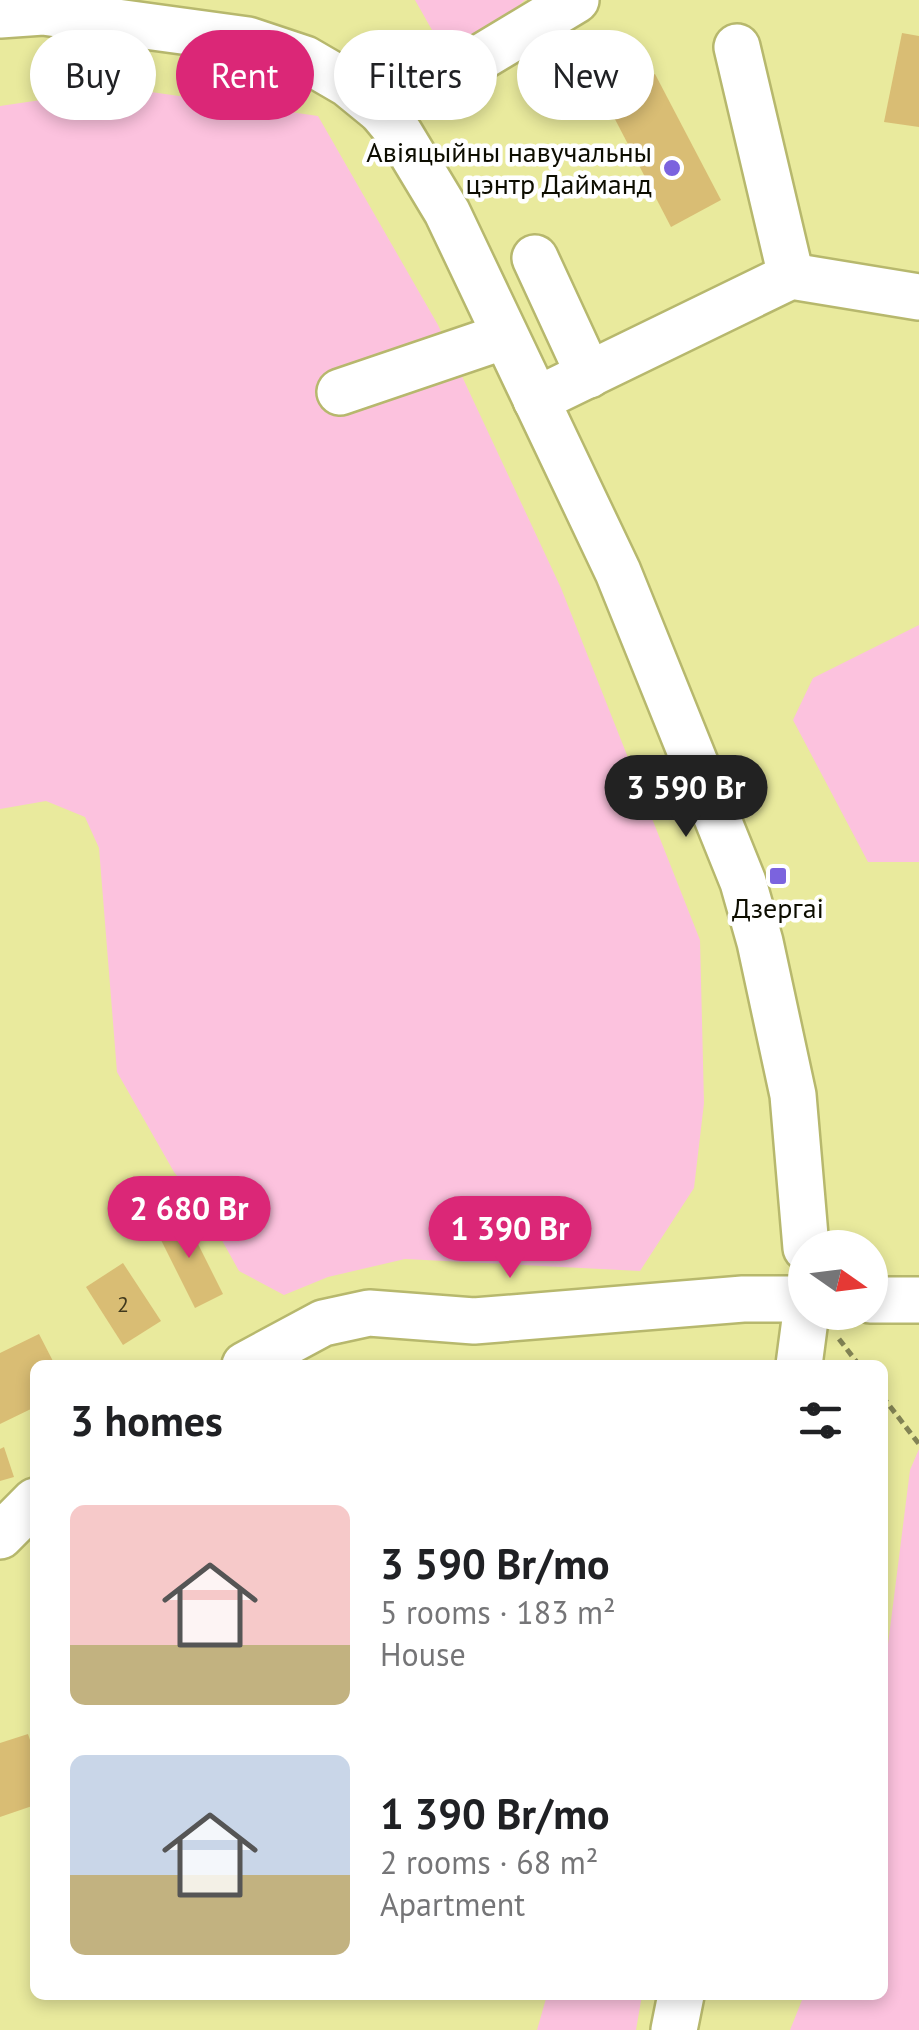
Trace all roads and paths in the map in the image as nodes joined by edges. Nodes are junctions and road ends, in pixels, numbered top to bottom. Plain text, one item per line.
1 (576, 0) edge
2 (0, 15) edge
3 (737, 47) dead end
4 (497, 48) edge
5 (334, 76) edge
6 (389, 120) edge
7 (535, 258) dead end
8 (791, 276) junction
9 (919, 296) edge
10 (505, 336) junction
11 (589, 375) junction
12 (340, 392) dead end
13 (536, 400) junction
14 (804, 1230) edge
15 (788, 1299) edge
16 (888, 1300) edge
17 (919, 1300) edge
18 (804, 1330) edge
19 (255, 1360) edge
20 (800, 1360) edge
21 (888, 1404) edge
22 (919, 1444) edge
23 (30, 1506) edge
24 (0, 1536) edge
25 (680, 2000) edge
26 (674, 2030) edge

1 - 4 street
2 - 5 street
3 - 8 street
6 - 10 street
7 - 11 street
8 - 9 street
8 - 11 street
10 - 12 street
10 - 13 street
11 - 13 street
13 - 14 street
15 - 19 street
16 - 17 street
18 - 20 street
21 - 22 path
23 - 24 street
25 - 26 street

